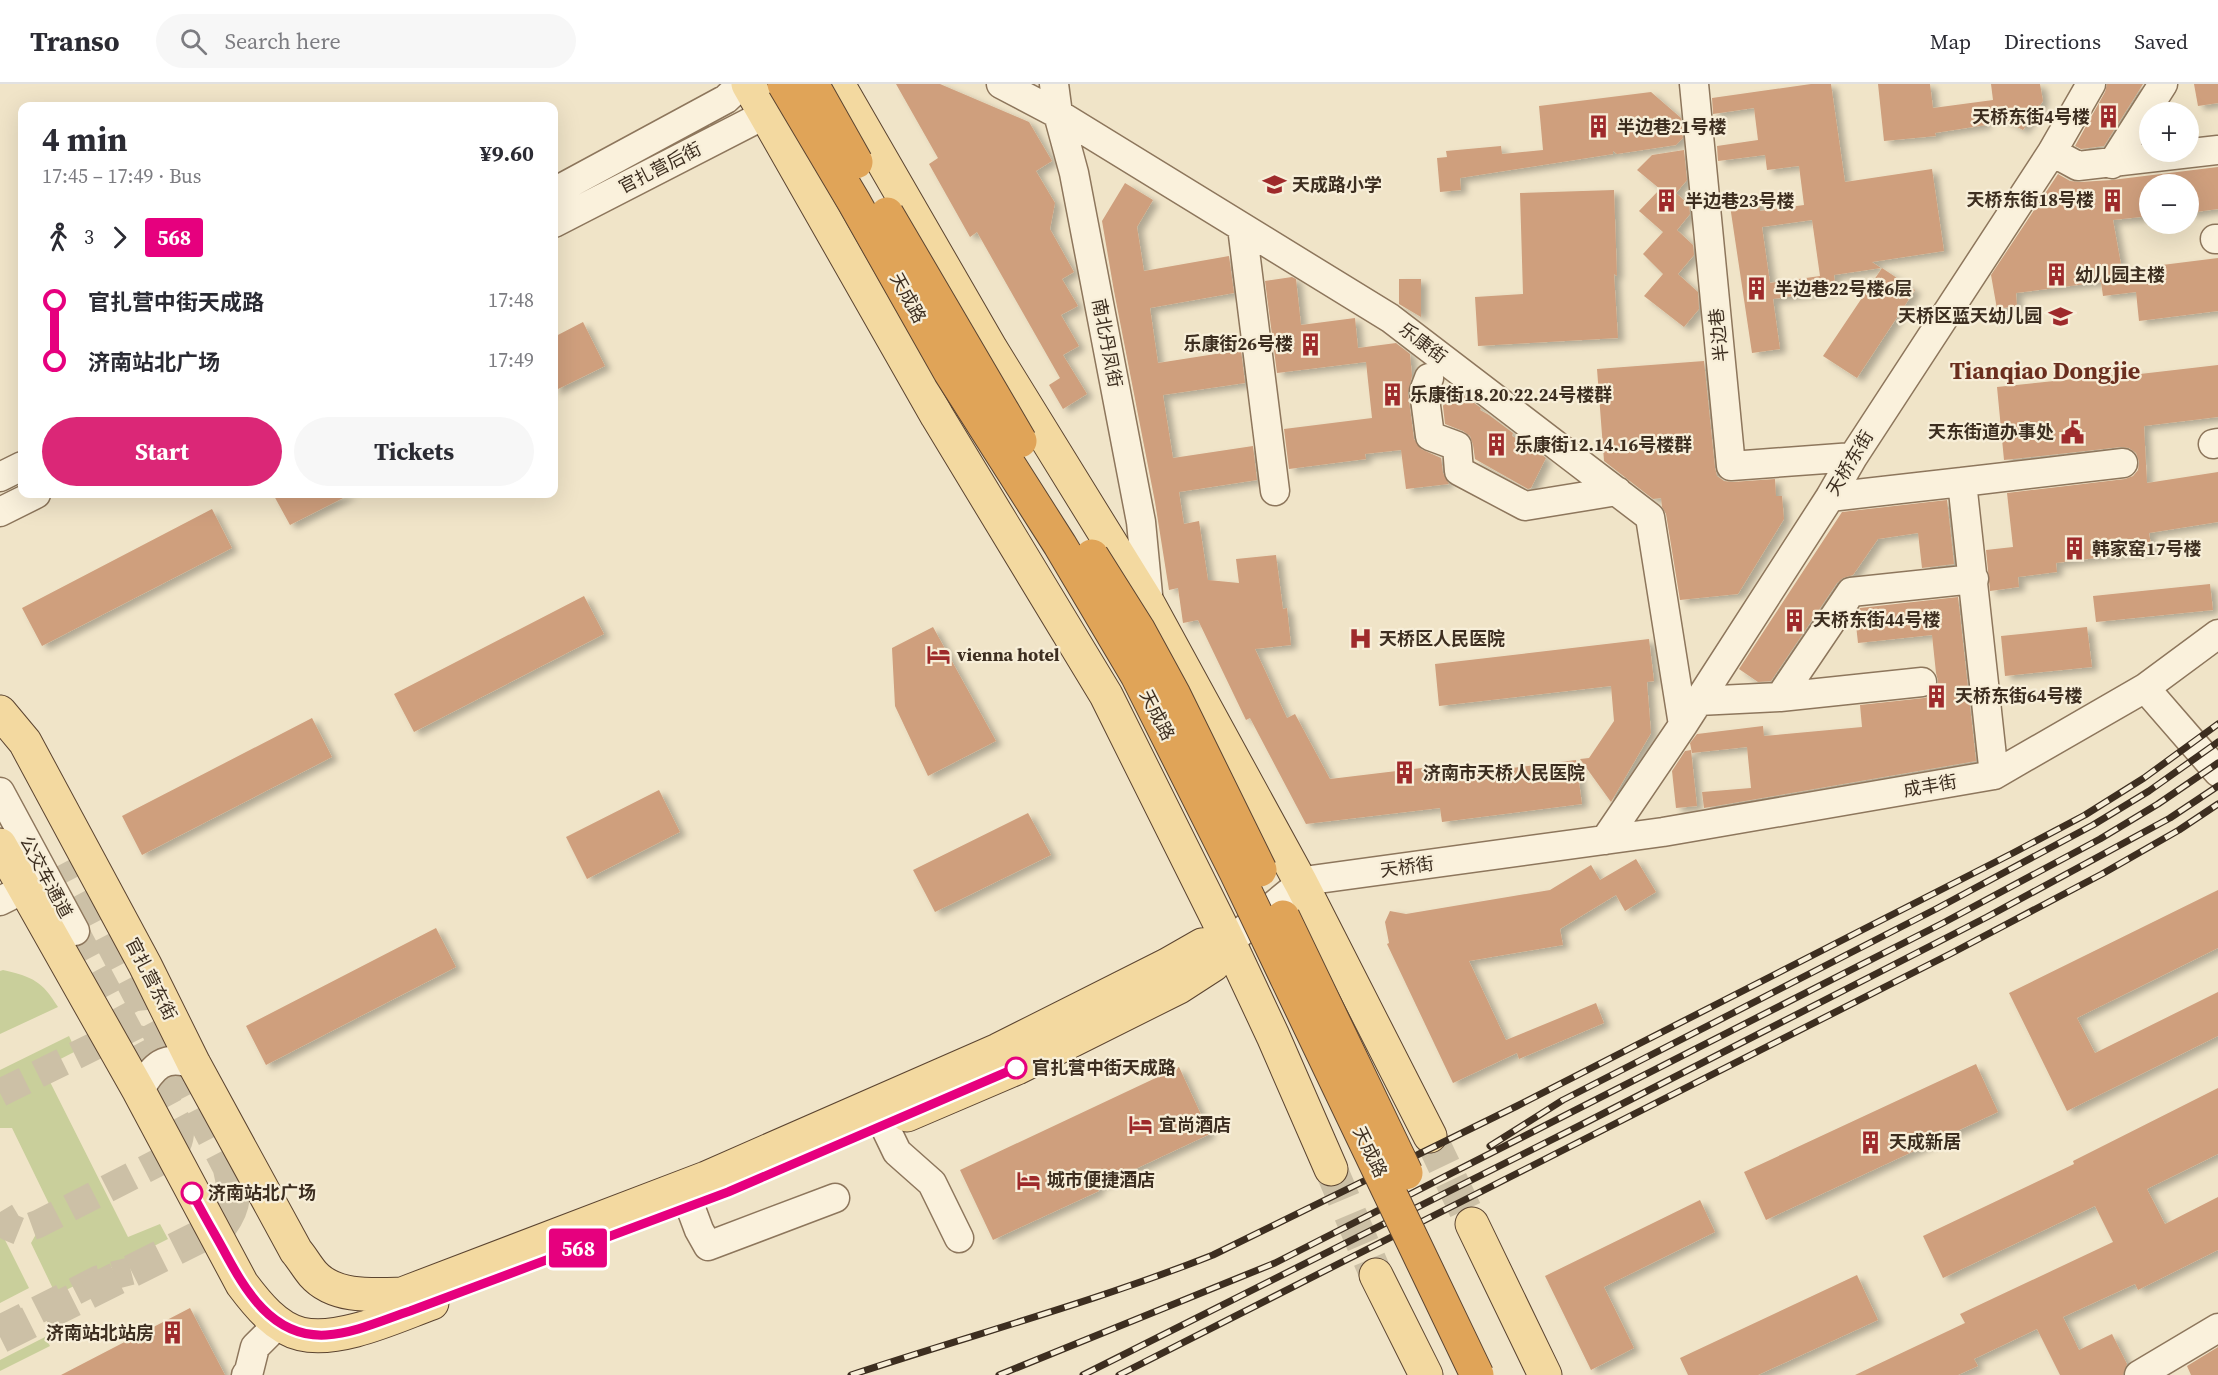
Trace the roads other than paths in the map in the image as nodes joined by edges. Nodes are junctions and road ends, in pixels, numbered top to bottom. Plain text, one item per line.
1 (741, 84) edge
2 (748, 84) edge
3 (784, 84) edge
4 (812, 84) edge
5 (838, 84) edge
6 (1001, 84) edge
7 (1054, 84) edge
8 (1694, 84) edge
9 (2091, 84) edge
10 (2163, 84) edge
11 (766, 114) junction
12 (1058, 114) junction
13 (2218, 150) edge
14 (2052, 152) junction
15 (2112, 164) junction
16 (558, 190) edge
17 (558, 221) edge
18 (1242, 227) junction
19 (1429, 378) dead end
20 (1853, 456) junction
21 (2123, 463) dead end
22 (18, 468) edge
23 (0, 477) edge
24 (1962, 482) junction
25 (1275, 491) dead end
26 (1617, 491) junction
27 (1830, 496) junction
28 (28, 498) edge
29 (0, 512) edge
30 (1974, 579) junction
31 (1149, 604) junction
32 (2218, 634) edge
33 (1922, 682) dead end
34 (2145, 688) junction
35 (1780, 696) junction
36 (0, 712) edge
37 (1691, 713) junction
38 (0, 737) edge
39 (2218, 772) edge
40 (1994, 775) junction
41 (0, 792) edge
42 (1605, 840) junction
43 (0, 845) edge
44 (69, 860) tunnel mouth
45 (1300, 883) junction
46 (12, 895) edge
47 (75, 931) tunnel mouth
48 (1229, 942) junction
49 (194, 1064) junction
50 (139, 1091) junction
51 (884, 1125) junction
52 (1430, 1136) tunnel mouth
53 (1331, 1169) tunnel mouth
54 (836, 1198) dead end
55 (690, 1206) junction
56 (1472, 1224) tunnel mouth
57 (959, 1238) dead end
58 (1376, 1275) tunnel mouth
59 (279, 1323) junction
60 (2218, 1328) edge
61 (246, 1375) edge
62 (1426, 1375) edge
63 (1477, 1375) edge
64 (1502, 1375) edge
65 (1545, 1375) edge
66 (2139, 1375) edge

1 - 16 street, 官扎营后街
2 - 11 main road, 天成路
3 - 63 highway, 天成路, bridge
4 - 64 highway, 天成路, bridge
5 - 31 main road
6 - 12 street, 乐康街
7 - 12 street, 南北丹凤街
8 - 20 street, 半边巷
9 - 14 street, 天桥东街
10 - 15 street
11 - 17 street, 官扎营后街
11 - 48 main road, 天成路
12 - 18 street, 乐康街
12 - 31 street, 南北丹凤街
13 - 15 street
14 - 15 street
14 - 20 street, 天桥东街
18 - 25 street
18 - 26 street, 乐康街
19 - 26 street
20 - 27 street, 天桥东街
21 - 24 street
22 - 23 street
24 - 27 street
24 - 30 street
26 - 37 street, 乐康街
27 - 37 street, 天桥东街
28 - 29 street
30 - 35 street
30 - 40 street
31 - 45 main road
32 - 34 street, 成丰街
33 - 35 street
34 - 39 street
34 - 40 street, 成丰街
35 - 37 street
36 - 49 main road, 官扎营东街
37 - 42 street, 天桥东街
38 - 44 main road
40 - 42 street, 成丰街
41 - 47 street, 公交车通道
42 - 45 street, 天桥街
43 - 46 main road
45 - 48 street, 天桥街
45 - 52 main road
46 - 50 main road
48 - 49 main road, 官扎营东街
48 - 51 main road
48 - 53 main road, 天成路
49 - 50 street
50 - 59 main road
51 - 55 main road
51 - 57 street
54 - 55 street
55 - 59 main road
56 - 65 main road
58 - 62 main road
59 - 61 street
60 - 66 street

